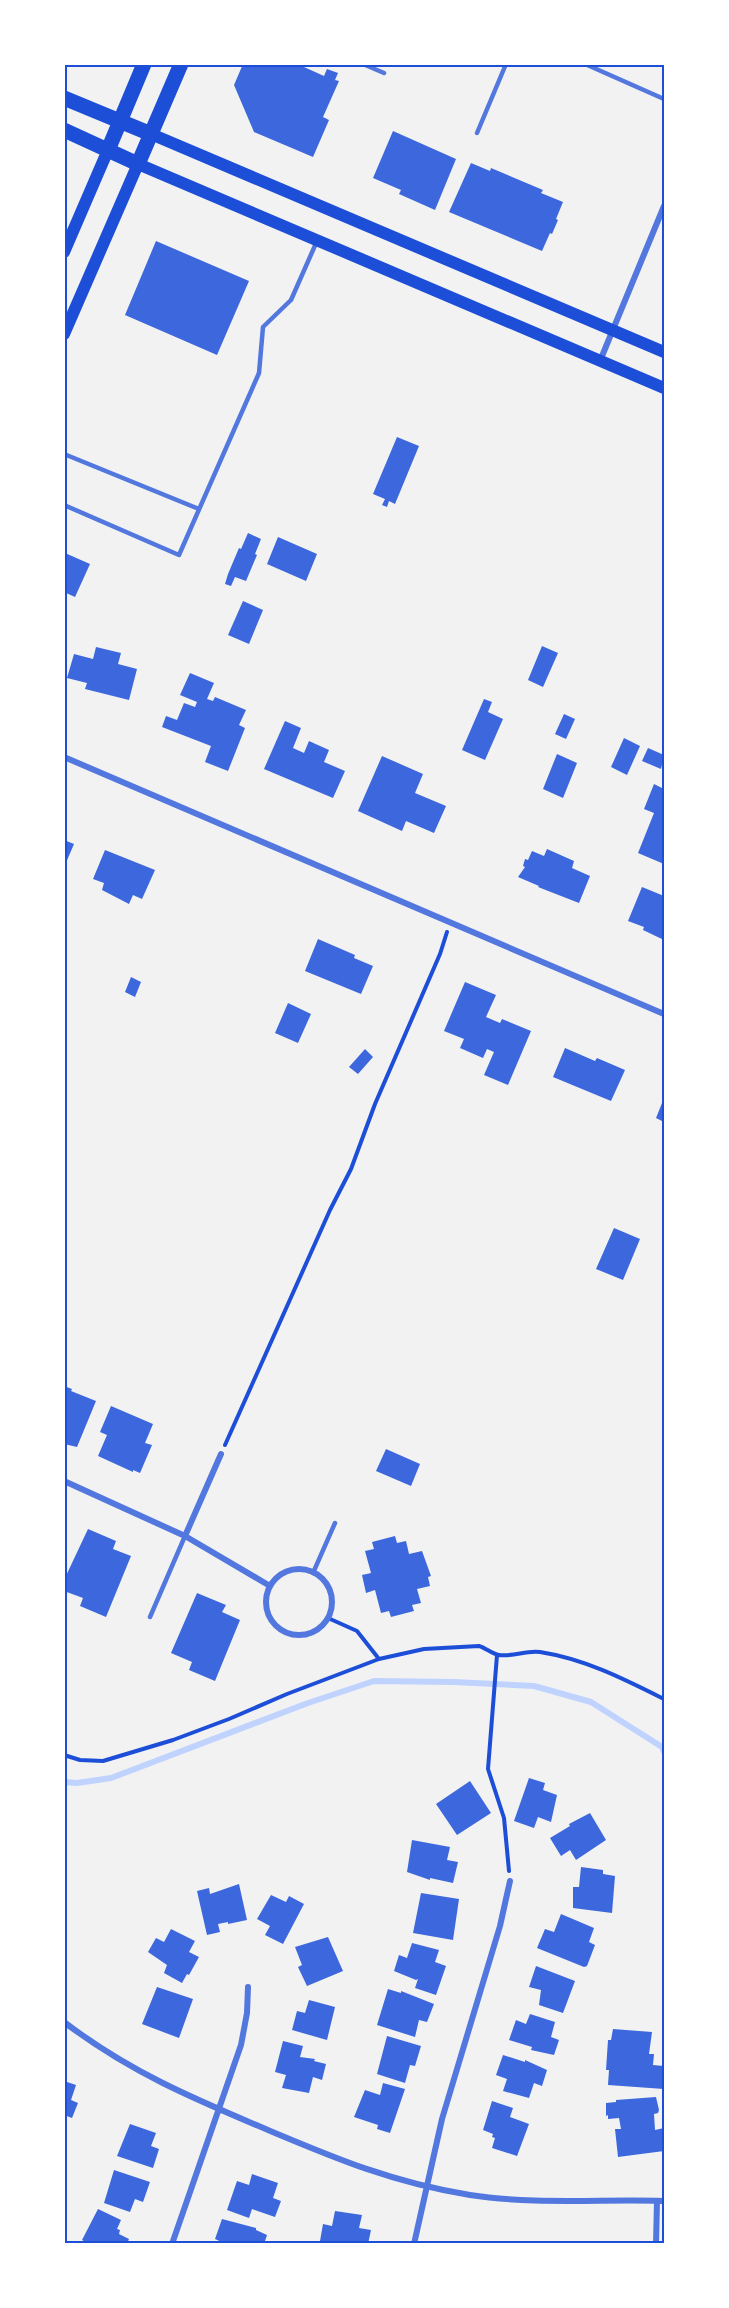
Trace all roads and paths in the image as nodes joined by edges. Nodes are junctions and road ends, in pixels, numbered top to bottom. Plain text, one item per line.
1 (144, 64) edge
2 (181, 64) edge
3 (363, 64) edge
4 (506, 64) edge
5 (585, 64) edge
6 (384, 74) dead end
7 (64, 98) edge
8 (664, 99) edge
9 (120, 121) junction
10 (64, 130) edge
11 (477, 133) dead end
12 (151, 134) junction
13 (108, 150) junction
14 (138, 164) junction
15 (664, 206) edge
16 (317, 240) junction
17 (64, 252) edge
18 (612, 330) junction
19 (64, 333) edge
20 (664, 352) edge
21 (600, 361) junction
22 (664, 388) edge
23 (64, 454) edge
24 (64, 505) edge
25 (199, 509) junction
26 (64, 757) edge
27 (451, 922) junction
28 (664, 1014) edge
29 (221, 1454) joint
30 (64, 1481) edge
31 (335, 1523) dead end
32 (185, 1536) junction
33 (313, 1573) junction
34 (270, 1586) junction
35 (150, 1617) dead end
36 (328, 1617) junction
37 (497, 1655) junction
38 (379, 1659) junction
39 (664, 1699) edge
40 (64, 1755) edge
41 (510, 1881) joint
42 (248, 1987) dead end
43 (64, 2022) edge
44 (219, 2109) junction
45 (427, 2188) junction
46 (657, 2201) junction
47 (664, 2201) edge
48 (172, 2244) edge
49 (414, 2244) edge
50 (656, 2244) edge

1 - 9 main road
2 - 12 main road
3 - 6 lane
4 - 11 lane
5 - 8 lane
7 - 9 main road
9 - 12 main road
9 - 13 main road
10 - 13 main road
12 - 14 main road
12 - 18 main road
13 - 14 main road
13 - 17 main road
14 - 16 main road
14 - 19 main road
15 - 18 street
16 - 21 main road
16 - 25 lane
18 - 20 main road
18 - 21 street
21 - 22 main road
23 - 25 lane
24 - 25 lane
26 - 27 street
27 - 28 street
27 - 29 path
29 - 32 street
30 - 32 street
31 - 33 lane
32 - 34 street
32 - 35 lane
33 - 34 street
33 - 36 street
34 - 36 street
36 - 38 path
37 - 38 path
37 - 39 path
37 - 41 path
38 - 40 path
41 - 45 street
42 - 44 street
43 - 44 street
44 - 45 street
44 - 48 street
45 - 46 street
45 - 49 street
46 - 47 street
46 - 50 street

